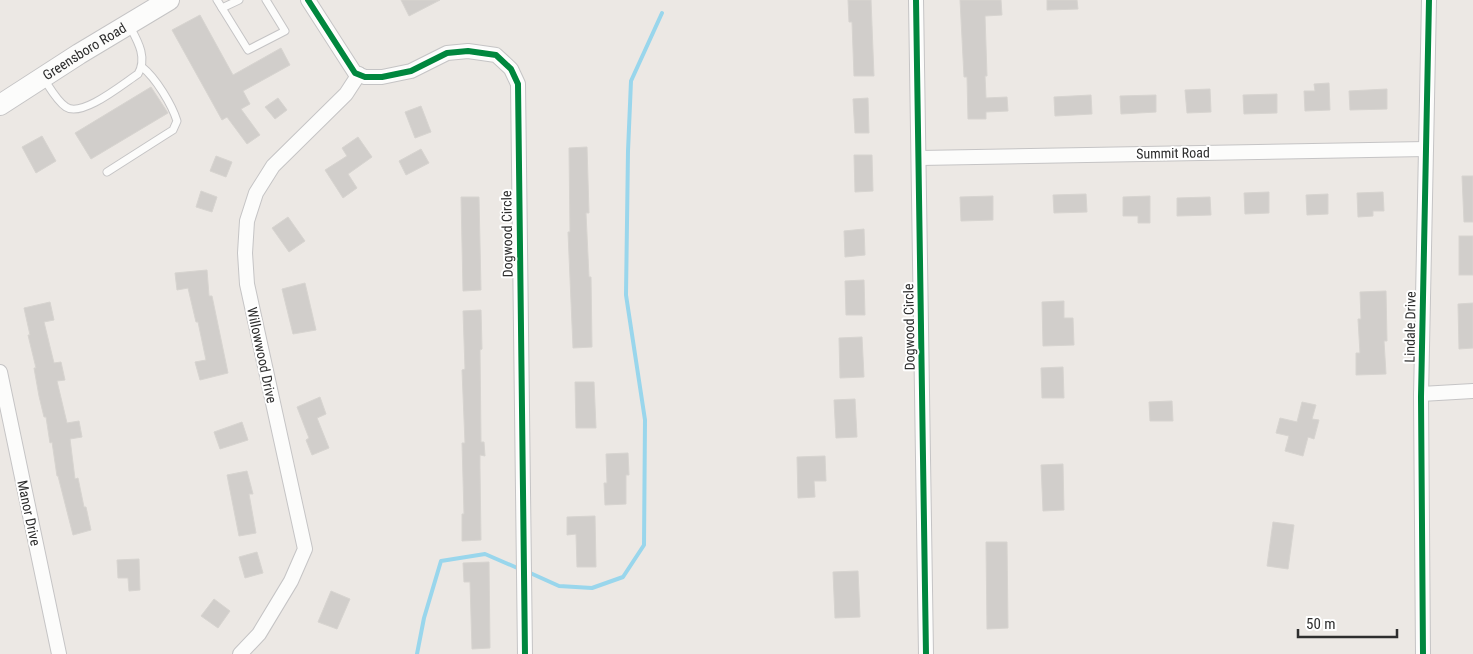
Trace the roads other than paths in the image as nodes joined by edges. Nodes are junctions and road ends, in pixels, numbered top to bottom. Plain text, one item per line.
1 (169, 0) edge
2 (217, 0) edge
3 (239, 0) edge
4 (266, 0) edge
5 (308, 0) edge
6 (916, 0) edge
7 (1429, 0) edge
8 (222, 8) junction
9 (129, 24) junction
10 (142, 67) junction
11 (359, 74) junction
12 (43, 78) junction
13 (0, 105) edge
14 (1426, 149) junction
15 (920, 158) junction
16 (107, 172) dead end
17 (0, 372) edge
18 (1473, 391) edge
19 (1421, 394) junction
20 (59, 654) edge
21 (240, 654) edge
22 (525, 654) edge
23 (926, 654) edge
24 (1423, 654) edge

1 - 9 main road, Greensboro Road
2 - 8 lane
3 - 8 lane
4 - 8 lane
5 - 11 street
6 - 15 street, Dogwood Circle
7 - 14 street, Lindale Drive
9 - 10 lane
9 - 12 main road, Greensboro Road
10 - 12 lane
10 - 16 lane
11 - 21 street, Willowwood Drive
11 - 22 street, Dogwood Circle
12 - 13 main road, Greensboro Road
14 - 15 street, Summit Road
14 - 19 street, Lindale Drive
15 - 23 street, Dogwood Circle
17 - 20 street, Manor Drive
18 - 19 street
19 - 24 street, Lindale Drive

